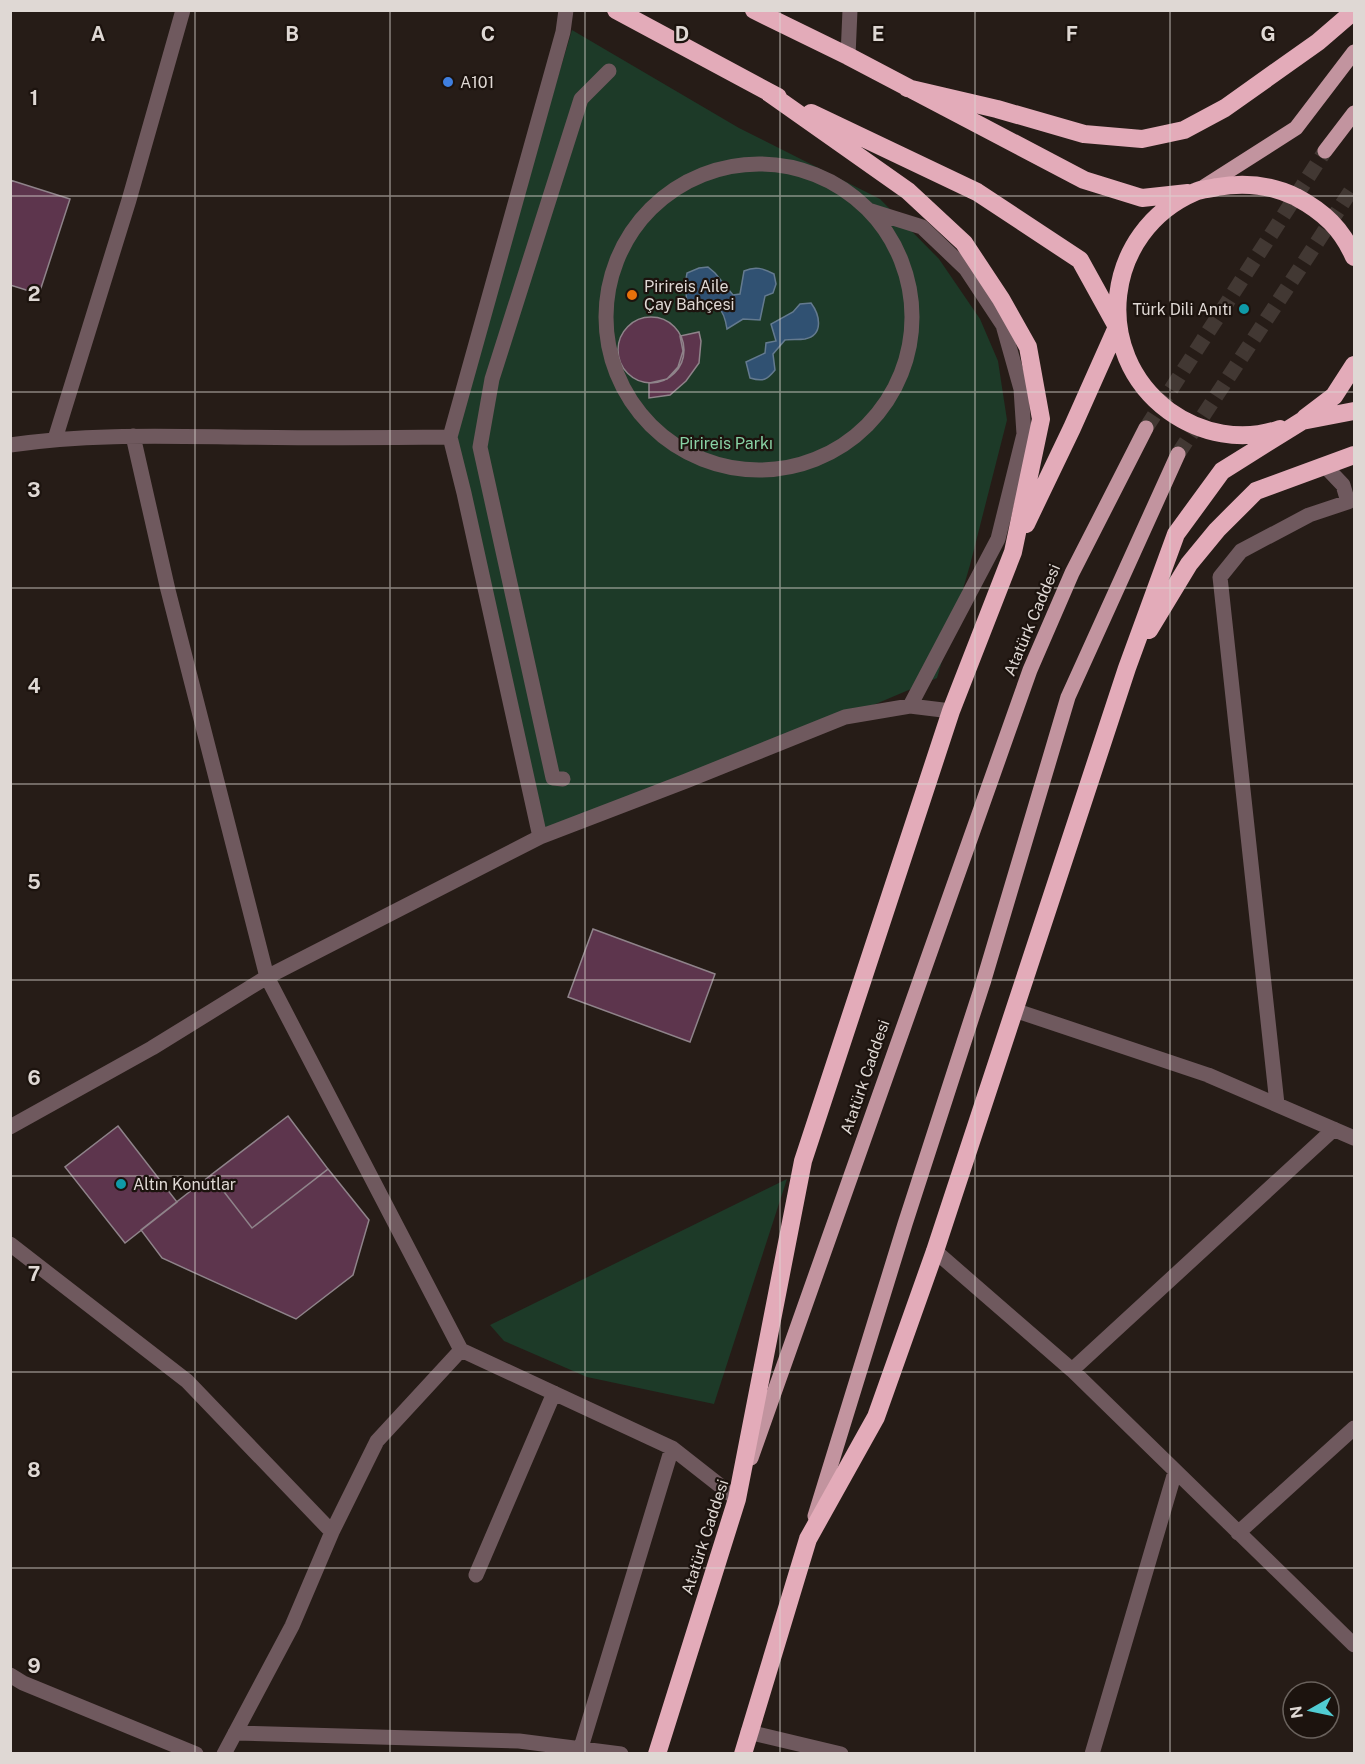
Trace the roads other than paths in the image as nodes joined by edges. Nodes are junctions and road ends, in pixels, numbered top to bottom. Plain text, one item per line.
1 (183, 10) edge
2 (566, 10) edge
3 (616, 10) edge
4 (754, 10) edge
5 (850, 10) edge
6 (1354, 11) edge
7 (1354, 52) edge
8 (848, 56) junction
9 (609, 71) dead end
10 (907, 88) junction
11 (770, 93) junction
12 (1354, 113) edge
13 (1325, 151) tunnel mouth
14 (1196, 192) junction
15 (871, 211) junction
16 (1354, 257) edge
17 (1117, 327) junction
18 (1354, 365) edge
19 (1354, 411) edge
20 (1302, 421) junction
21 (1146, 428) tunnel mouth
22 (133, 435) junction
23 (450, 437) junction
24 (55, 439) junction
25 (10, 445) edge
26 (1178, 454) tunnel mouth
27 (1354, 455) edge
28 (1324, 465) junction
29 (1013, 552) junction
30 (1127, 668) junction
31 (910, 706) junction
32 (951, 711) junction
33 (563, 779) dead end
34 (540, 837) junction
35 (267, 977) junction
36 (1014, 1010) junction
37 (1277, 1104) junction
38 (10, 1127) edge
39 (1334, 1129) junction
40 (1354, 1138) edge
41 (10, 1244) edge
42 (935, 1251) junction
43 (461, 1350) junction
44 (1072, 1370) junction
45 (554, 1393) junction
46 (1354, 1428) edge
47 (672, 1448) junction
48 (1175, 1472) junction
49 (737, 1499) junction
50 (332, 1532) junction
51 (1238, 1533) junction
52 (808, 1539) junction
53 (476, 1575) dead end
54 (1354, 1645) edge
55 (10, 1675) edge
56 (748, 1732) junction
57 (235, 1733) junction
58 (580, 1751) edge
59 (195, 1754) edge
60 (224, 1754) edge
61 (621, 1754) edge
62 (657, 1754) edge
63 (743, 1754) edge
64 (841, 1754) edge
65 (1092, 1754) edge

1 - 24 street
2 - 23 street
3 - 11 highway
4 - 8 highway
5 - 8 street
6 - 10 highway
7 - 14 main road
8 - 10 highway
9 - 33 street
10 - 14 highway
11 - 17 highway
11 - 29 highway
12 - 13 main road
14 - 16 highway
14 - 17 highway
15 - 15 street
15 - 31 street
17 - 20 highway
17 - 29 highway
18 - 20 highway
19 - 20 highway
20 - 30 highway
21 - 49 main road, Atatürk Caddesi
22 - 23 street
22 - 24 street
22 - 35 street
23 - 34 street
24 - 25 street
26 - 52 main road
27 - 28 highway
28 - 30 highway
28 - 37 street
29 - 32 highway
30 - 36 highway
31 - 32 street
31 - 34 street
32 - 49 highway
34 - 35 street
35 - 38 street
35 - 43 street
36 - 37 street
36 - 42 highway
37 - 39 street
39 - 40 street
39 - 44 street
41 - 50 street
42 - 44 street
42 - 52 highway
43 - 45 street
43 - 50 street
44 - 48 street
45 - 47 street
45 - 53 street
46 - 51 street
47 - 49 street
47 - 58 street
48 - 51 street
48 - 65 street
49 - 62 highway, Atatürk Caddesi
50 - 57 street
51 - 54 street
52 - 56 highway
55 - 59 street
56 - 63 highway
56 - 64 street
57 - 58 street
57 - 60 street
58 - 61 street

